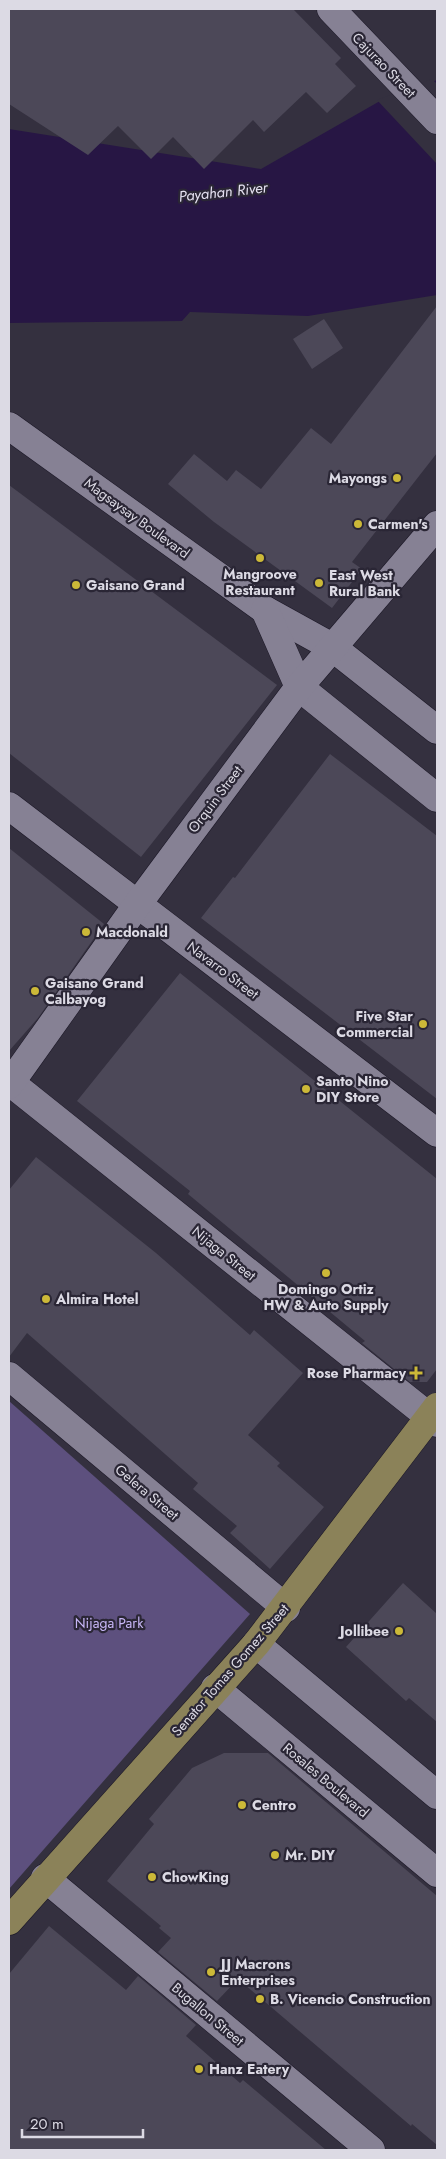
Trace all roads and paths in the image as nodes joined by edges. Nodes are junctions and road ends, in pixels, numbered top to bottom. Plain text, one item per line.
1 (331, 9) edge
2 (437, 120) edge
3 (9, 426) edge
4 (437, 525) edge
5 (266, 610) junction
6 (332, 647) junction
7 (299, 687) junction
8 (437, 730) edge
9 (437, 798) edge
10 (9, 806) edge
11 (137, 904) junction
12 (10, 1084) edge
13 (437, 1133) edge
14 (9, 1376) edge
15 (435, 1416) edge
16 (286, 1608) junction
17 (256, 1644) junction
18 (215, 1688) junction
19 (437, 1795) edge
20 (437, 1872) edge
21 (45, 1878) junction
22 (9, 1921) edge
23 (371, 2150) edge

1 - 2 street, Cajurao Street
3 - 5 street, Magsaysay Boulevard
4 - 6 street, Orquin Street
5 - 6 street, Magsaysay Boulevard
5 - 7 street
6 - 7 street, Orquin Street
6 - 8 street
7 - 9 street
7 - 11 street, Orquin Street
10 - 11 street, Navarro Street
11 - 12 street, Orquin Street
11 - 13 street, Navarro Street
12 - 15 street, Nijaga Street
14 - 16 street, Gelera Street
15 - 16 main road, Senator Tomas Gomez Street
16 - 17 main road, Senator Tomas Gomez Street
17 - 18 main road, Senator Tomas Gomez Street
17 - 19 street
18 - 20 street, Rosales Boulevard
18 - 21 main road, Senator Tomas Gomez Street
21 - 22 main road, Senator Tomas Gomez Street
21 - 23 street, Bugallon Street

